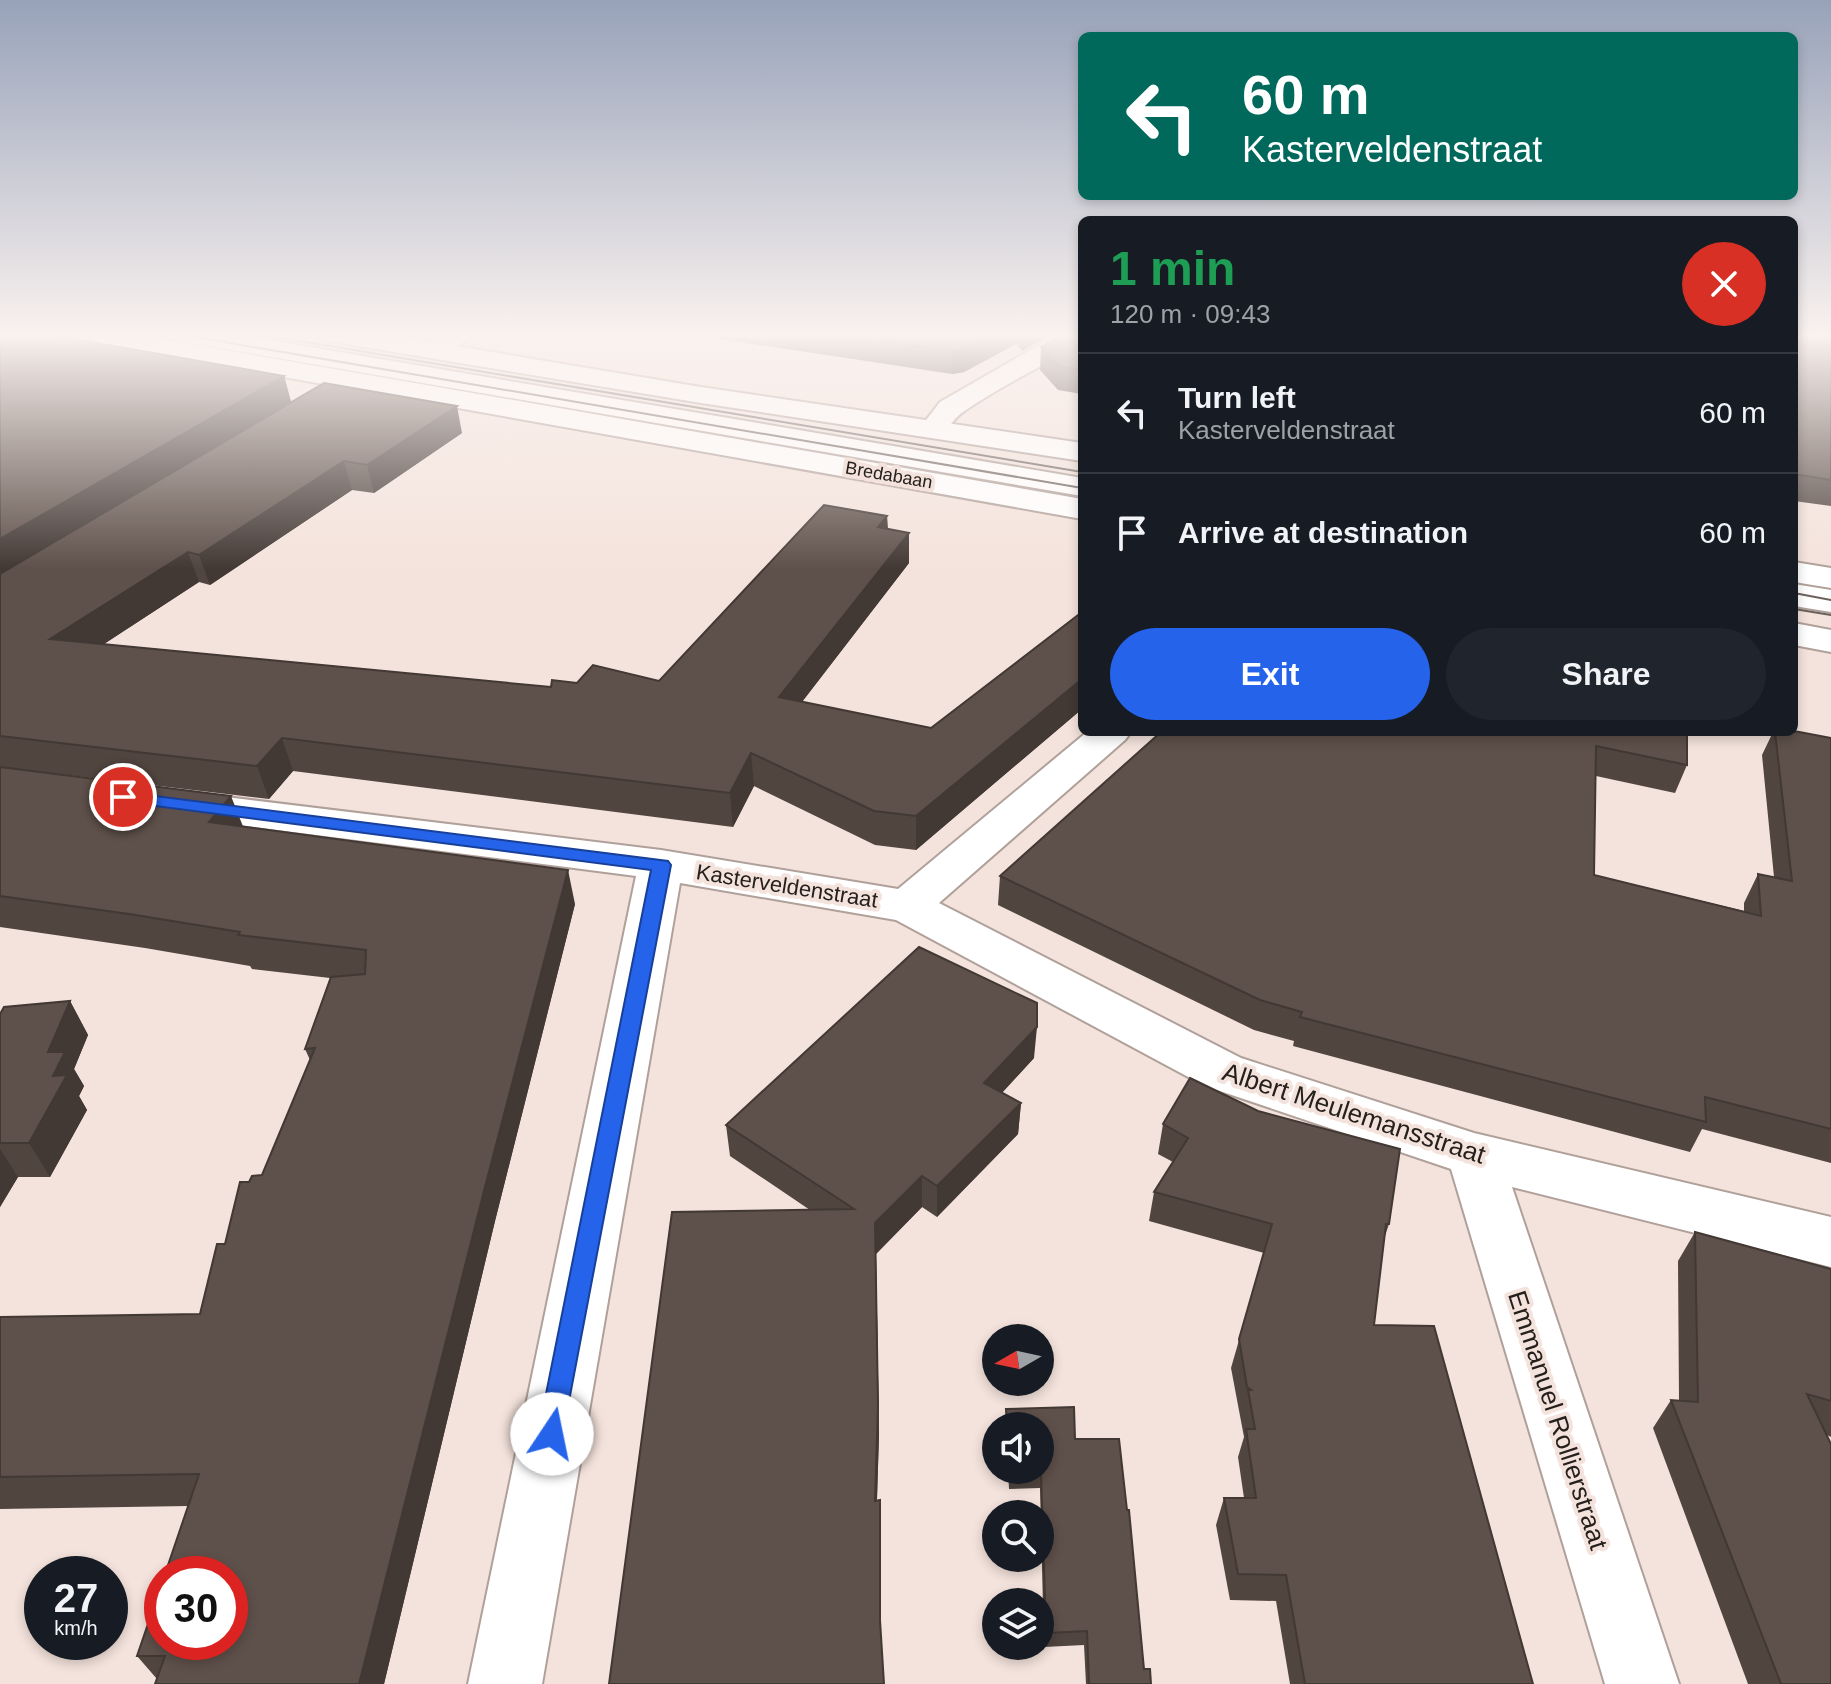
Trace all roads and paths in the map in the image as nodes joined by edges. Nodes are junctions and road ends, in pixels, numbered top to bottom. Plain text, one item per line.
1 (527, 412) edge
2 (639, 412) edge
3 (715, 412) edge
4 (819, 412) edge
5 (947, 412) edge
6 (935, 428) junction
7 (1078, 451) edge
8 (1078, 472) edge
9 (1078, 486) edge
10 (1078, 508) edge
11 (1798, 573) edge
12 (1831, 578) edge
13 (1798, 596) edge
14 (1831, 601) edge
15 (1798, 608) edge
16 (1831, 613) edge
17 (1798, 635) edge
18 (1831, 641) edge
19 (1106, 736) edge
20 (142, 799) edge
21 (661, 865) junction
22 (907, 906) junction
23 (1474, 1155) junction
24 (1831, 1242) edge
25 (505, 1684) edge
26 (1642, 1684) edge

1 - 10 street, Bredabaan
2 - 9 street
3 - 8 street
4 - 6 street
5 - 6 street
6 - 7 street
11 - 12 street
13 - 14 street
15 - 16 street
17 - 18 street
19 - 22 street
20 - 21 street, Kasterveldenstraat
21 - 22 street, Kasterveldenstraat
21 - 25 street
22 - 23 street, Albert Meulemansstraat
23 - 24 street, Albert Meulemansstraat
23 - 26 street, Emmanuel Rollierstraat

